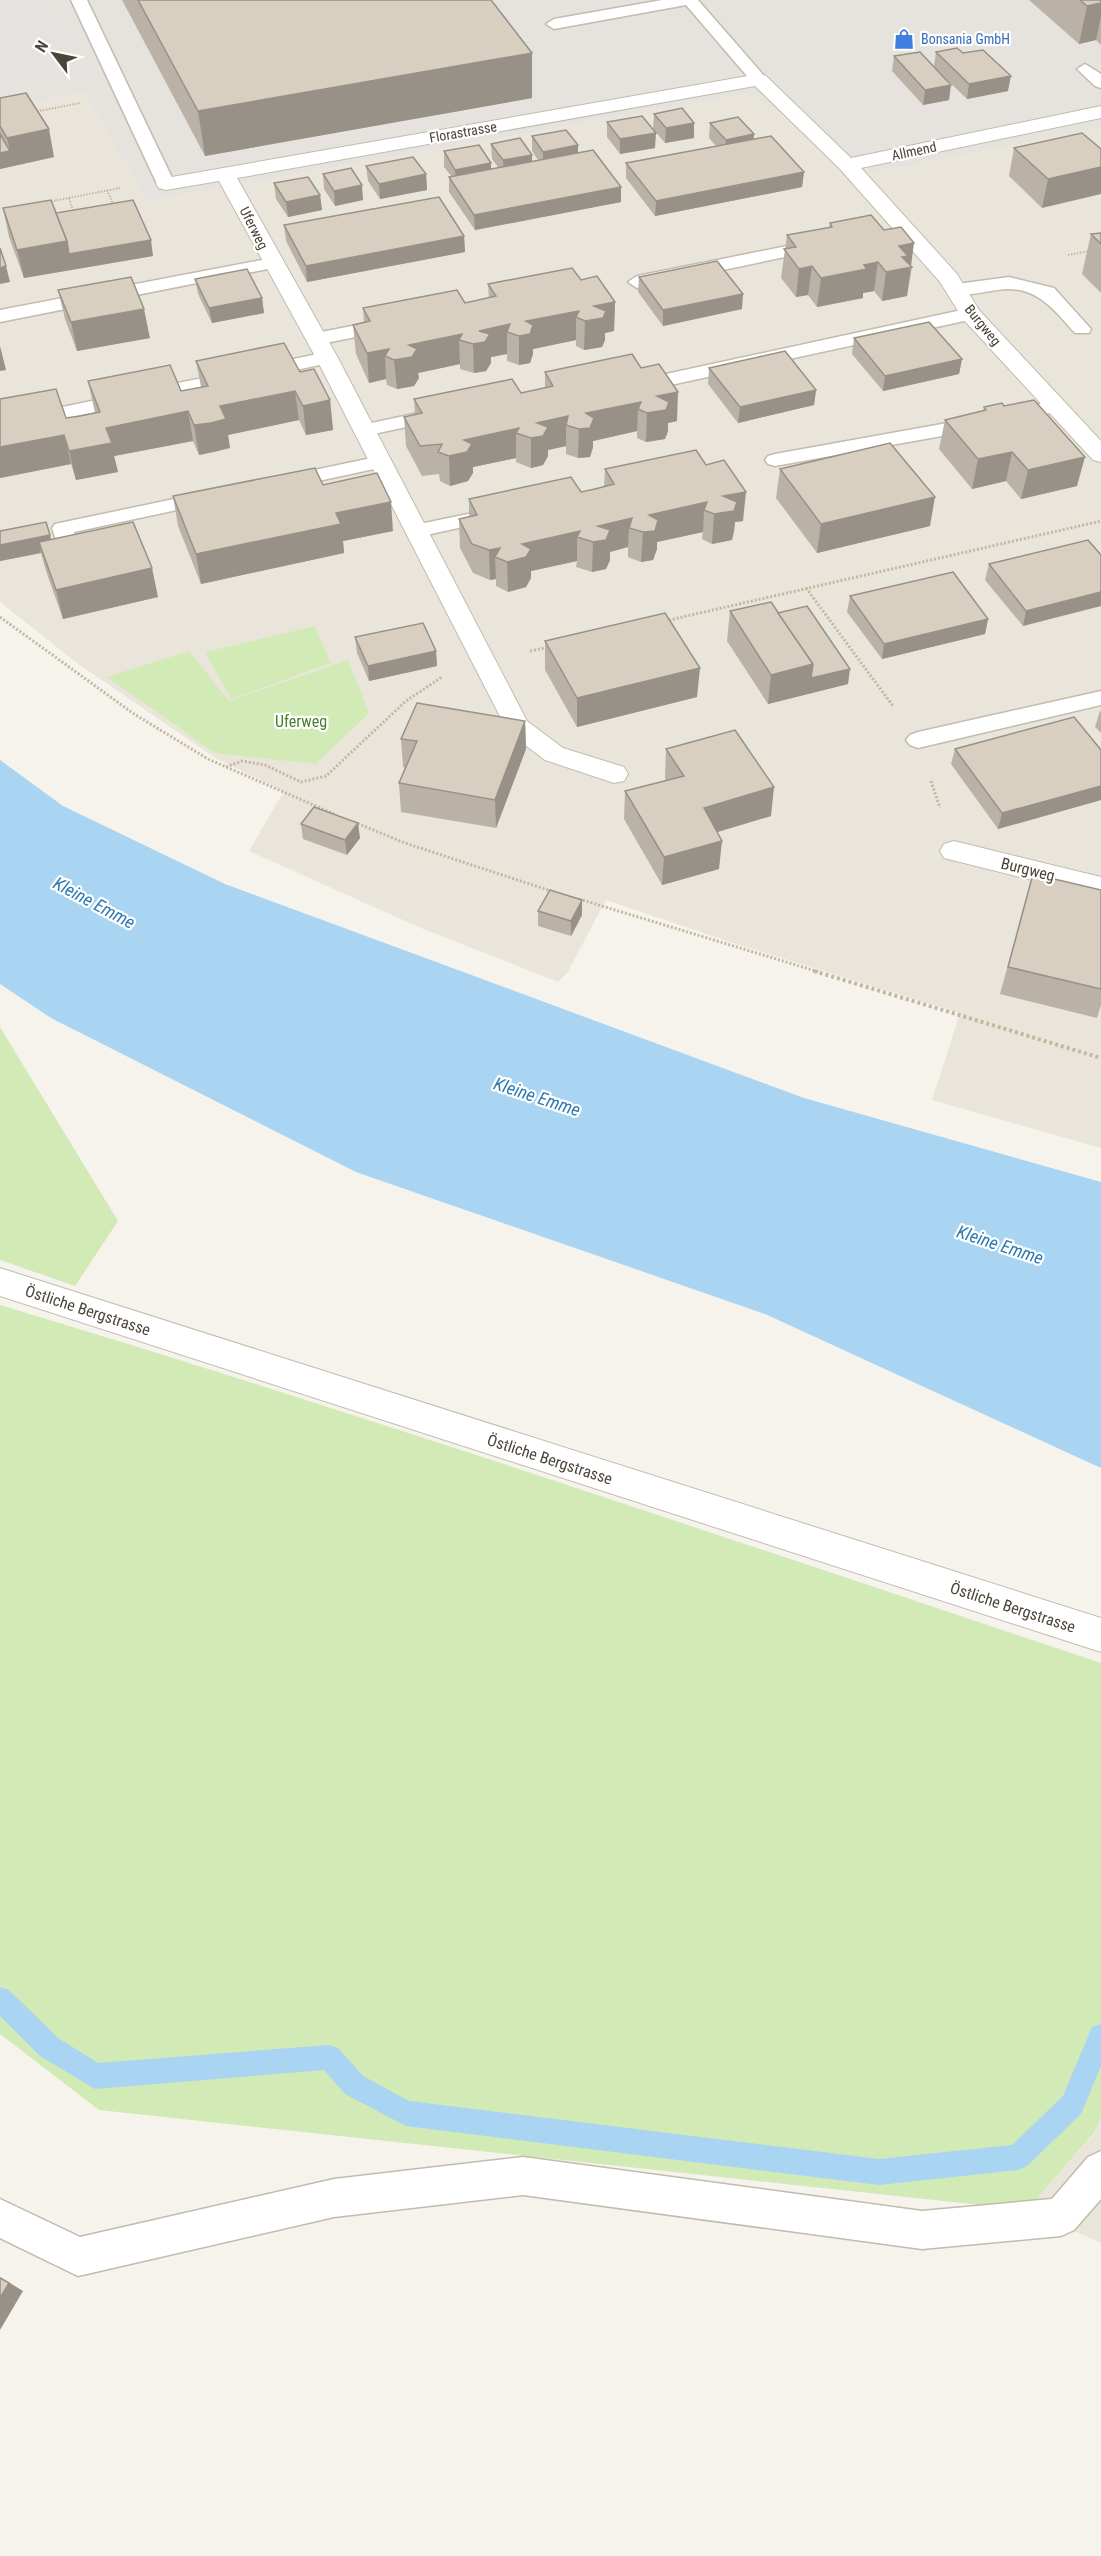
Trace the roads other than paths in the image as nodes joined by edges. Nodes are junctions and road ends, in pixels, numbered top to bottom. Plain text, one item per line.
1 (79, 0) edge
2 (689, 0) edge
3 (554, 24) dead end
4 (1085, 69) dead end
5 (759, 80) junction
6 (1101, 83) edge
7 (1101, 112) edge
8 (847, 165) junction
9 (225, 174) junction
10 (165, 181) joint
11 (900, 227) junction
12 (878, 232) edge
13 (843, 239) edge
14 (272, 263) junction
15 (637, 282) dead end
16 (957, 291) junction
17 (971, 314) junction
18 (0, 316) edge
19 (409, 321) edge
20 (1082, 329) dead end
21 (321, 348) junction
22 (666, 380) edge
23 (1055, 406) junction
24 (455, 412) edge
25 (0, 426) edge
26 (364, 430) junction
27 (1101, 455) edge
28 (775, 460) dead end
29 (381, 462) junction
30 (256, 488) edge
31 (233, 493) edge
32 (522, 509) edge
33 (417, 531) junction
34 (70, 556) edge
35 (1101, 698) edge
36 (918, 740) dead end
37 (614, 774) dead end
38 (954, 851) dead end
39 (1101, 887) edge
40 (0, 1282) edge
41 (1101, 1635) edge
42 (1101, 2170) edge
43 (0, 2218) edge

1 - 10 lane
2 - 3 lane
2 - 5 lane
4 - 6 lane
5 - 8 street
5 - 9 street, Florastrasse
7 - 8 street, Allmend
8 - 11 street, Burgweg
9 - 10 street, Florastrasse
9 - 14 street, Uferweg
11 - 12 lane
11 - 16 street, Burgweg
13 - 15 lane
14 - 18 lane
14 - 21 street, Uferweg
16 - 17 street, Burgweg
16 - 20 lane
17 - 22 lane
17 - 23 street, Burgweg
19 - 21 lane
21 - 25 lane
21 - 26 street, Uferweg
23 - 27 street, Burgweg
23 - 28 lane
24 - 26 lane
26 - 29 street, Uferweg
29 - 30 lane
29 - 33 street, Uferweg
31 - 34 lane
32 - 33 lane
33 - 37 street, Uferweg
35 - 36 lane
38 - 39 street, Burgweg
40 - 41 street, Östliche Bergstrasse
42 - 43 lane

